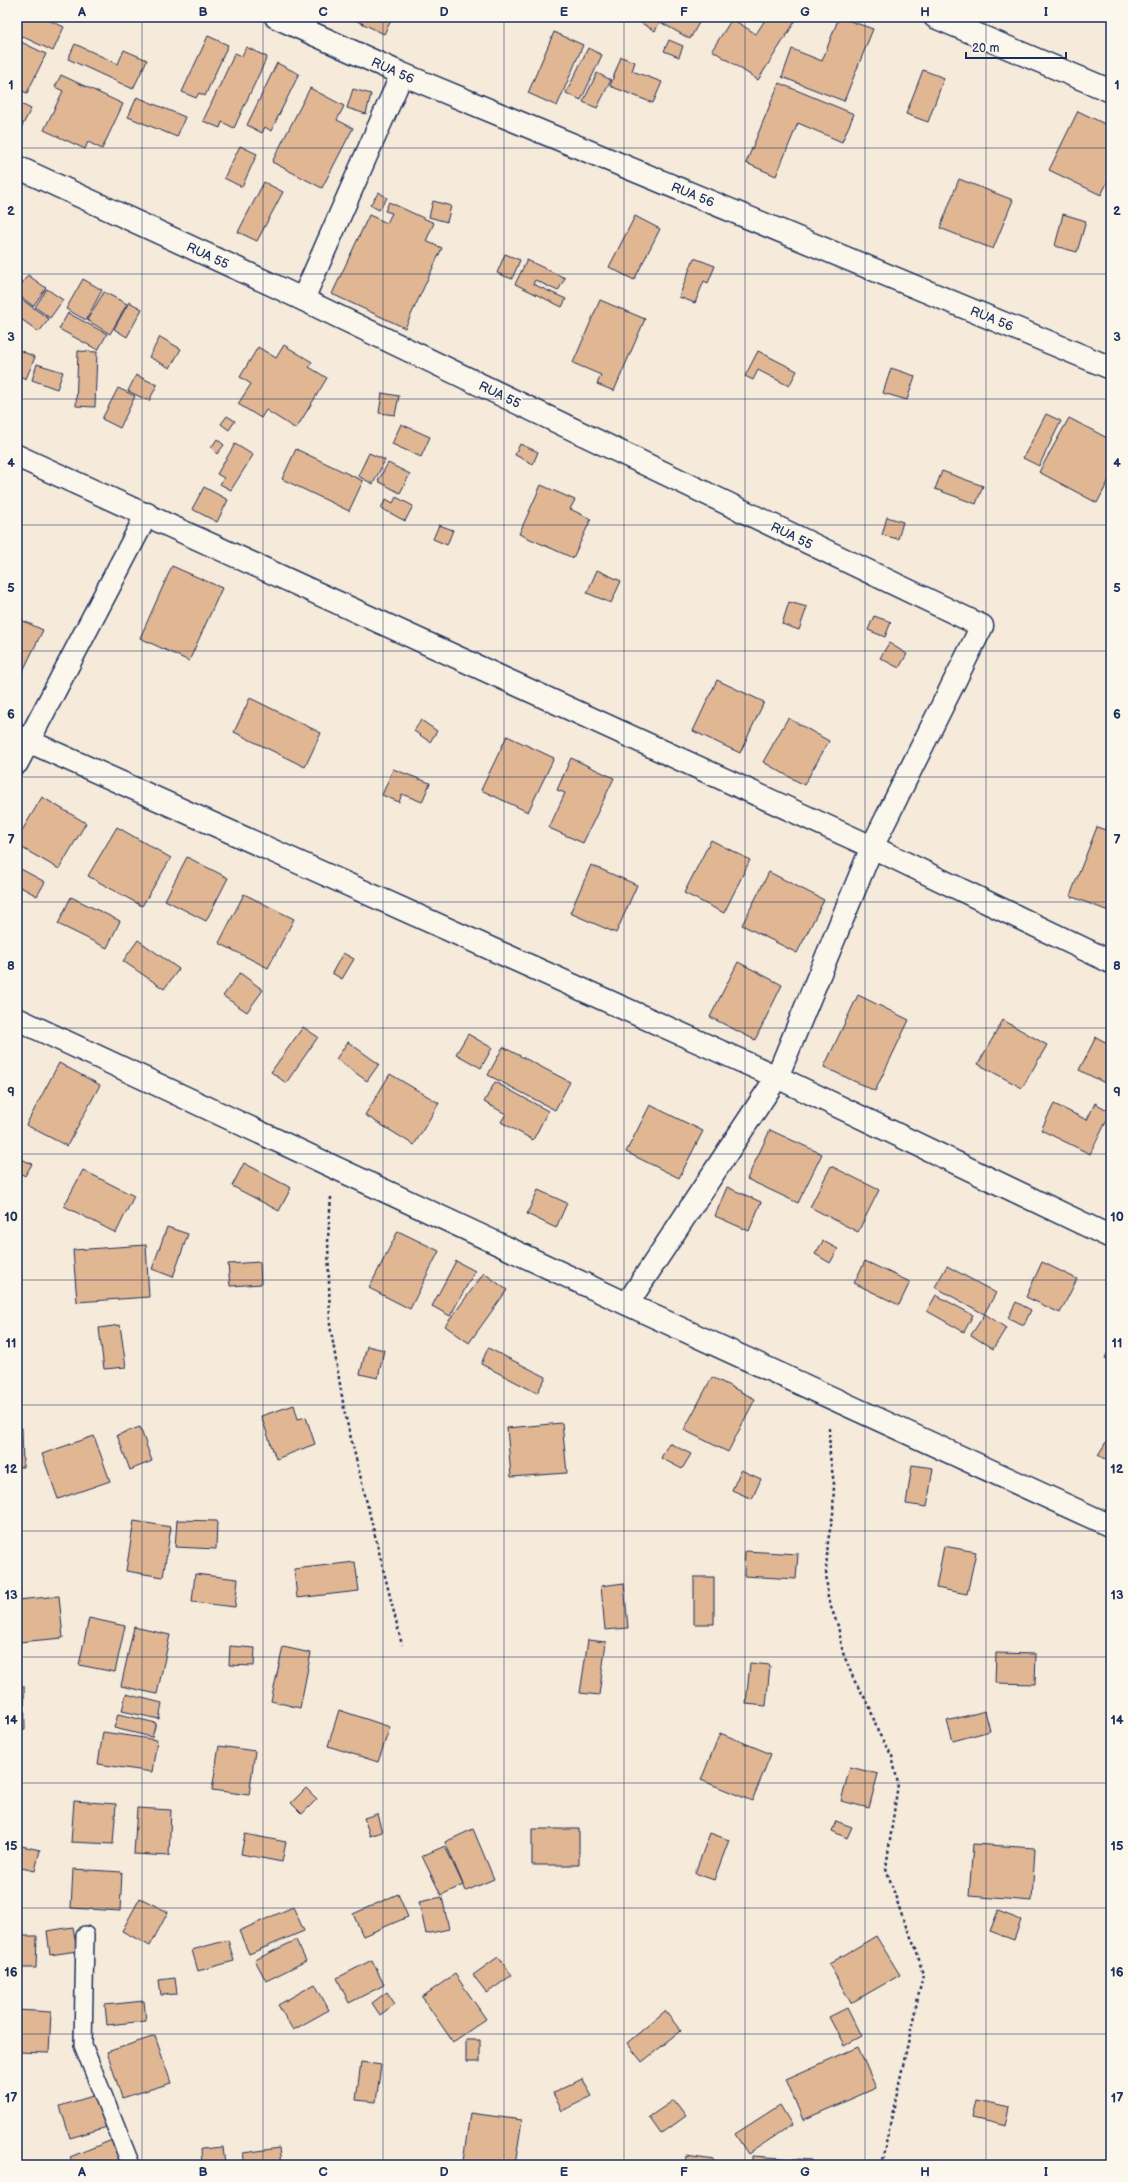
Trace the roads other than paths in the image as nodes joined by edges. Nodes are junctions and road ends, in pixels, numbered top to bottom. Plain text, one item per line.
1 (276, 17) edge
2 (935, 17) edge
3 (402, 74) junction
4 (1111, 91) edge
5 (17, 167) edge
6 (302, 299) junction
7 (1111, 368) edge
8 (17, 456) edge
9 (147, 514) junction
10 (23, 738) edge
11 (17, 763) edge
12 (872, 847) junction
13 (1111, 962) edge
14 (17, 1019) edge
15 (777, 1077) junction
16 (1111, 1237) edge
17 (627, 1304) junction
18 (1111, 1526) edge
19 (85, 1935) dead end
20 (131, 2165) edge

1 - 3 street, RUA 56
2 - 4 street
3 - 6 street
3 - 7 street, RUA 56
5 - 6 street, RUA 55
6 - 12 street, RUA 55
8 - 9 street
9 - 10 street
9 - 12 street
10 - 11 street
10 - 15 street
12 - 13 street
12 - 15 street
14 - 17 street
15 - 16 street
15 - 17 street
17 - 18 street
19 - 20 lane

